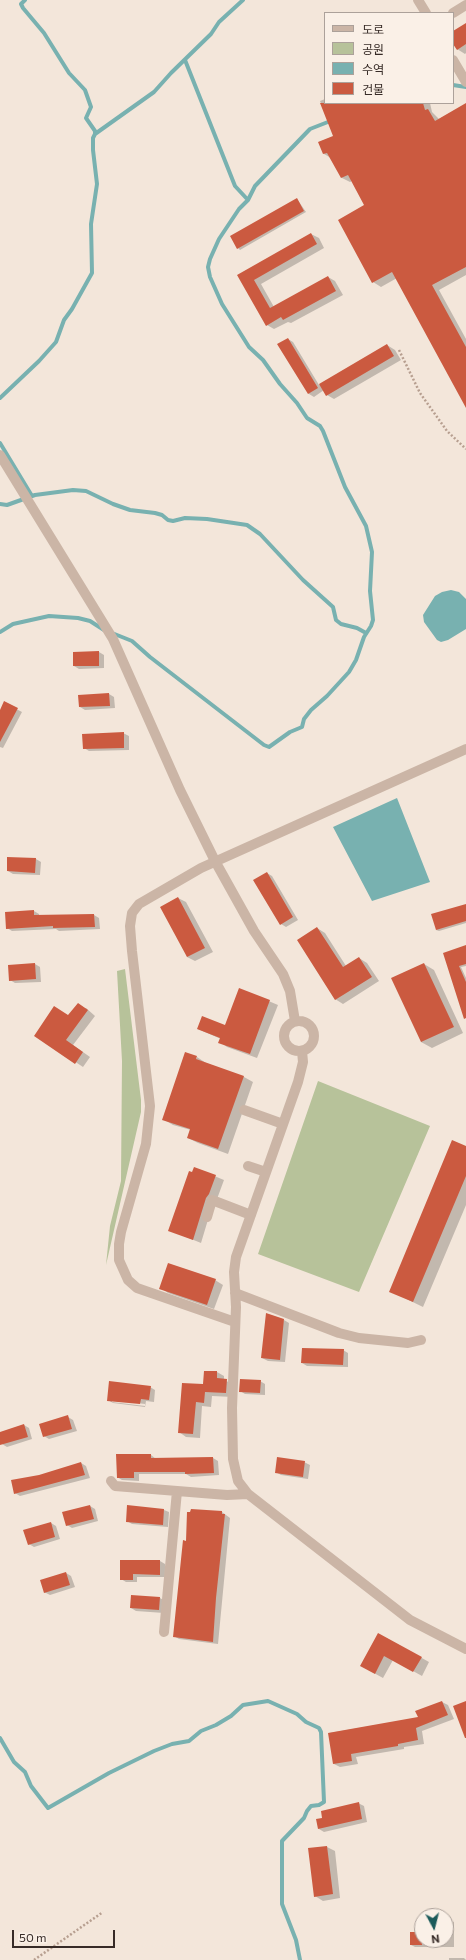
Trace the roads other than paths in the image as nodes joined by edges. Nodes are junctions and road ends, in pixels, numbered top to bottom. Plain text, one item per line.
1 (418, 0) edge
2 (466, 5) edge
3 (425, 12) edge
4 (454, 12) edge
5 (454, 62) edge
6 (466, 82) edge
7 (0, 455) edge
8 (466, 749) edge
9 (215, 861) junction
10 (295, 1021) junction
11 (302, 1051) junction
12 (244, 1110) dead end
13 (283, 1124) junction
14 (248, 1166) dead end
15 (266, 1172) junction
16 (251, 1215) junction
17 (207, 1217) dead end
18 (235, 1293) junction
19 (235, 1322) junction
20 (421, 1340) dead end
21 (111, 1481) dead end
22 (177, 1491) junction
23 (248, 1494) junction
24 (164, 1632) dead end
25 (466, 1649) edge

1 - 3 street
2 - 4 street
5 - 6 street
7 - 9 street
8 - 9 street
9 - 10 street
9 - 19 street
10 - 11 street
10 - 11 street
11 - 13 street
12 - 13 street
13 - 15 street
14 - 15 street
15 - 16 street
16 - 17 street
16 - 18 street
18 - 19 street
18 - 20 street
19 - 23 street
21 - 22 street
22 - 23 street
22 - 24 street
23 - 25 street

